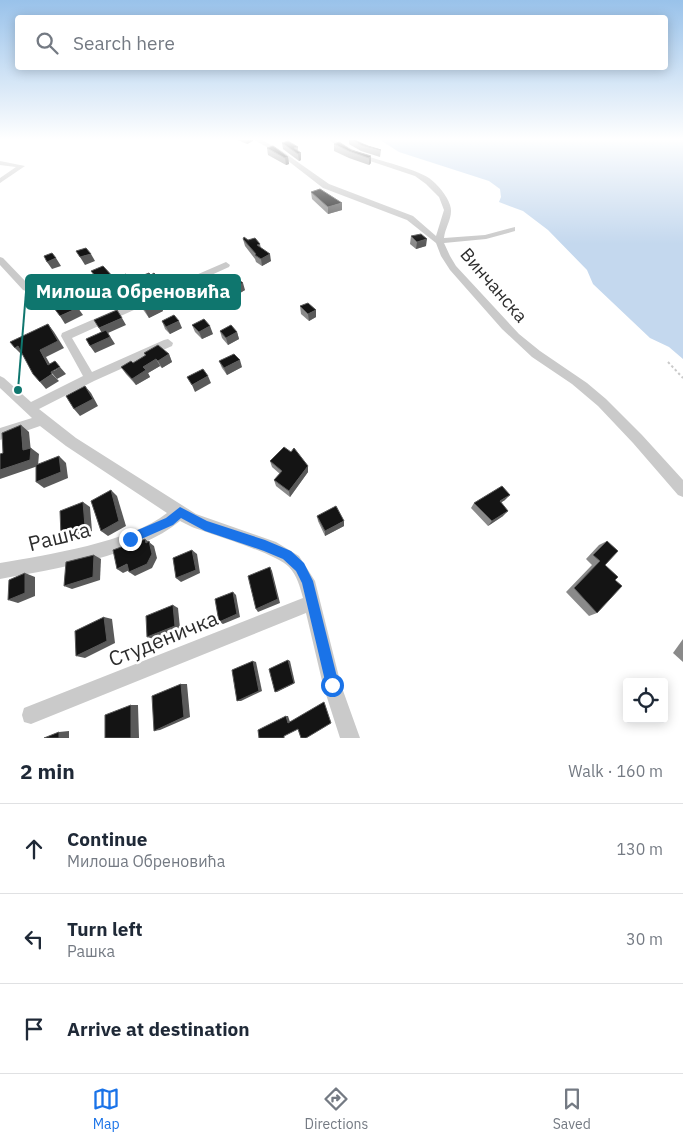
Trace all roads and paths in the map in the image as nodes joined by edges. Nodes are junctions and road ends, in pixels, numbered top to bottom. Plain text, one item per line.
1 (310, 174) edge
2 (413, 174) edge
3 (512, 230) dead end
4 (440, 242) junction
5 (0, 260) edge
6 (226, 264) dead end
7 (57, 279) dead end
8 (168, 343) dead end
9 (668, 362) dead end
10 (90, 378) junction
11 (683, 378) edge
12 (0, 380) edge
13 (30, 408) junction
14 (42, 420) junction
15 (0, 434) edge
16 (683, 490) edge
17 (180, 512) junction
18 (0, 571) edge
19 (312, 603) junction
20 (31, 715) dead end
21 (350, 738) edge

1 - 4 street, Винчанска
2 - 4 street
3 - 4 street
4 - 16 street, Винчанска
5 - 7 street
6 - 10 street
8 - 10 street
9 - 11 path
10 - 13 street
12 - 13 street
13 - 14 street
14 - 15 street
14 - 17 street
17 - 18 street, Рашка
17 - 19 street
19 - 20 street, Студеничка
19 - 21 street

